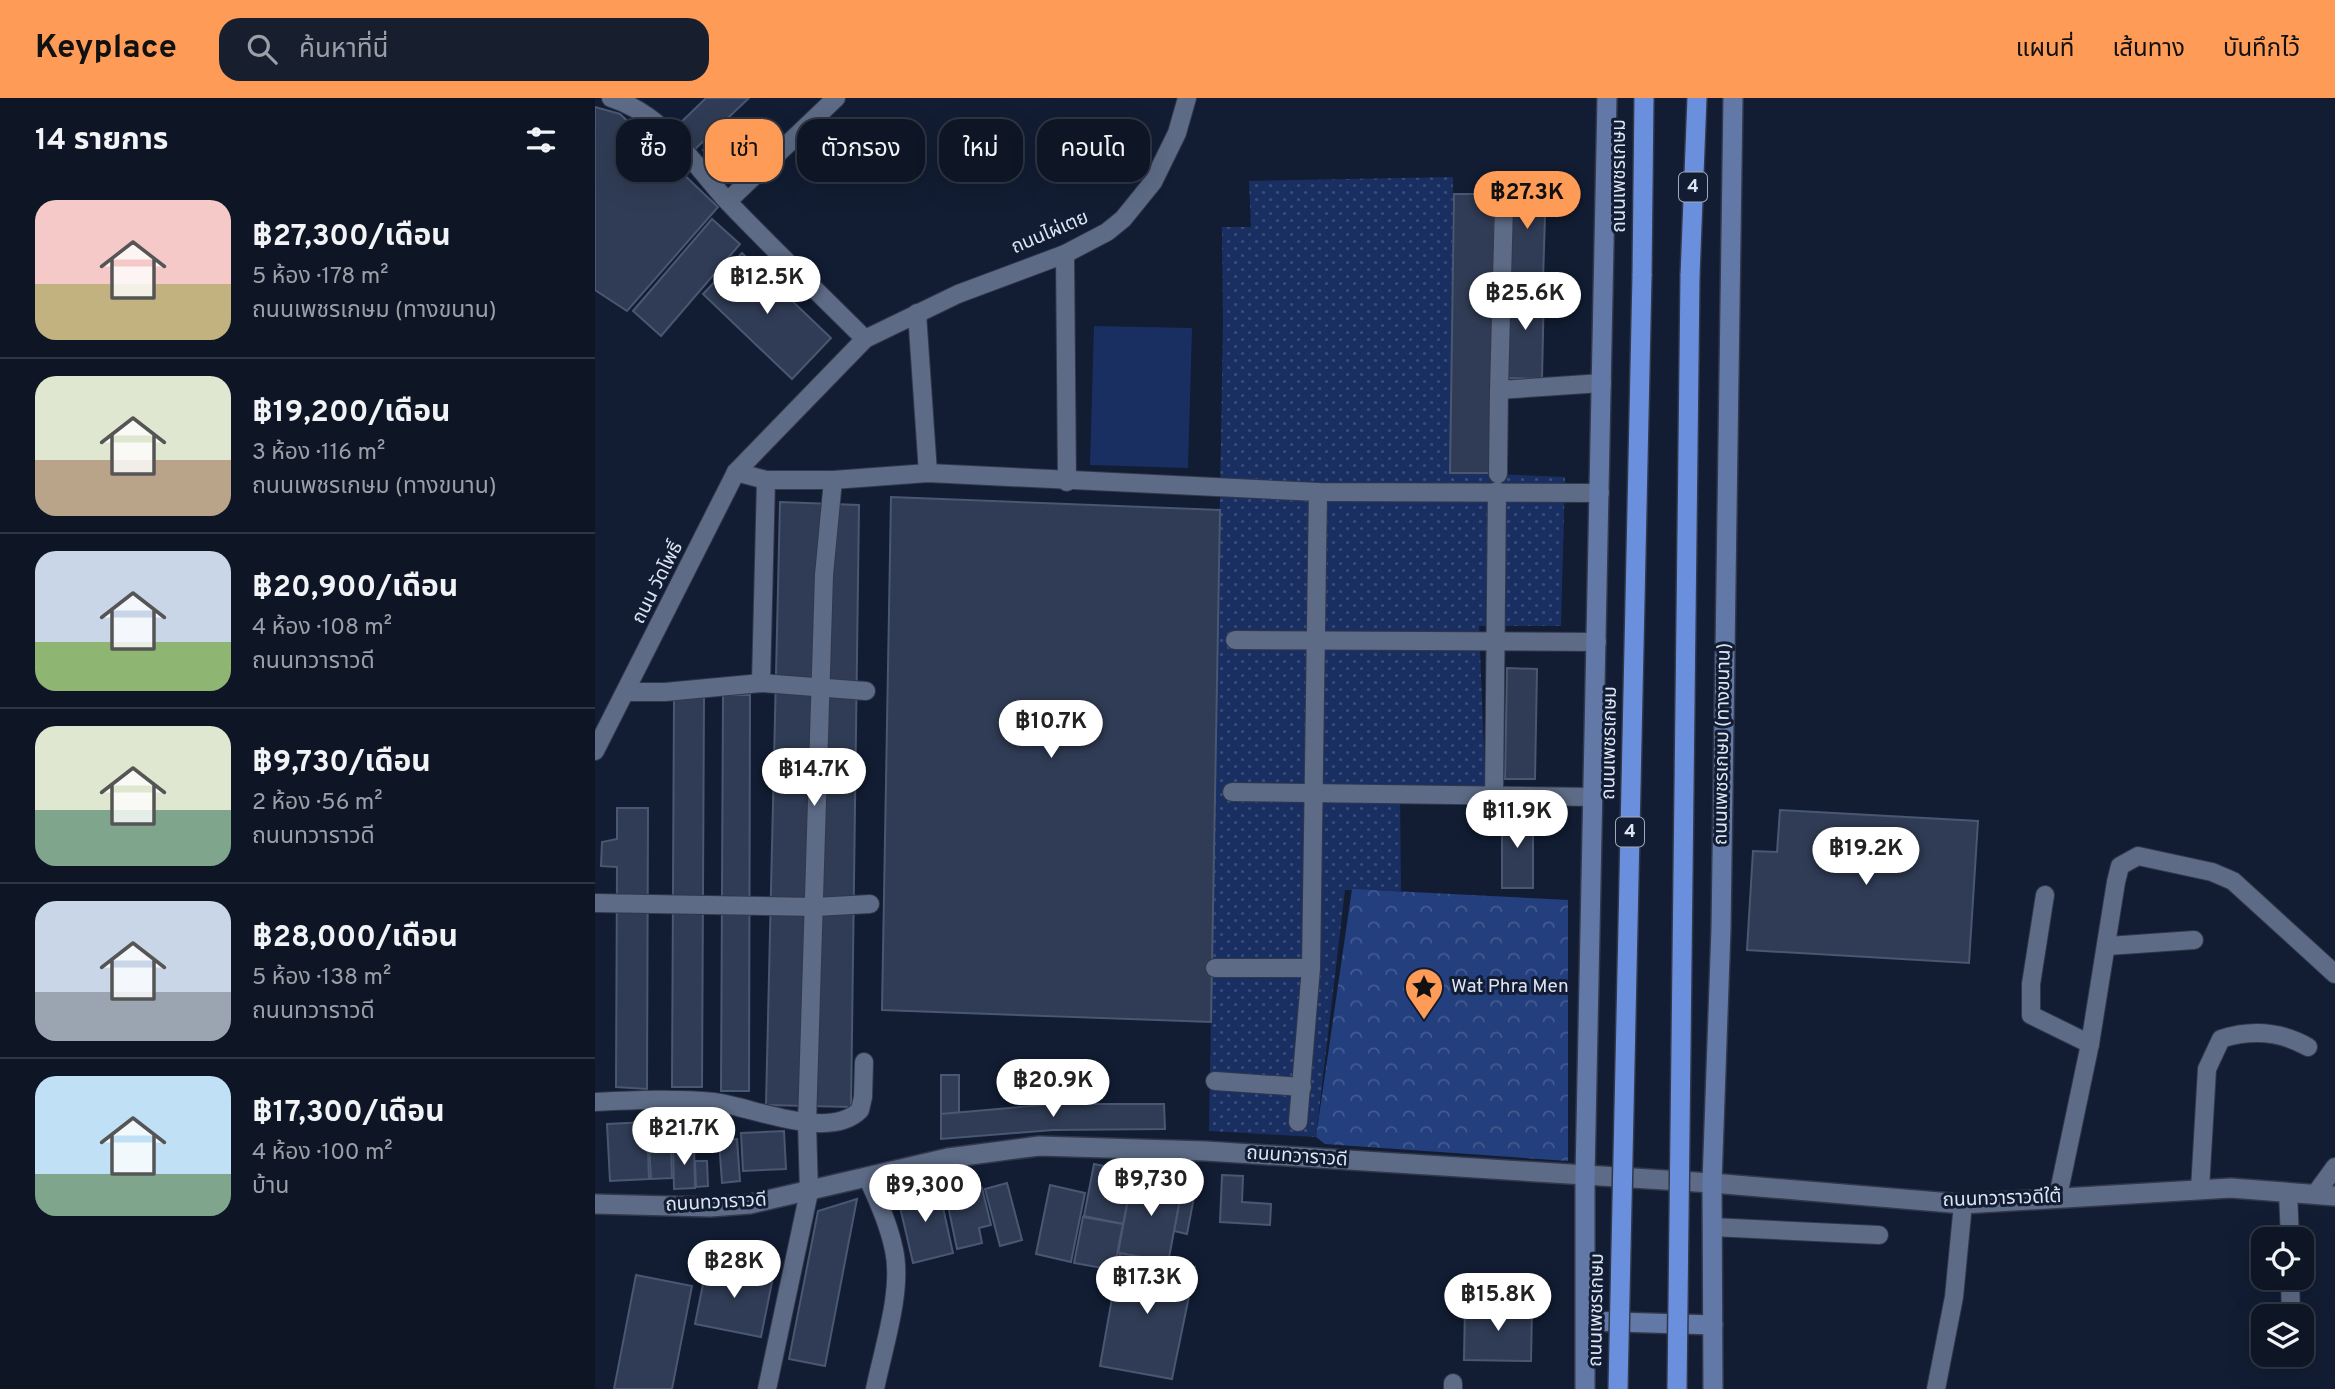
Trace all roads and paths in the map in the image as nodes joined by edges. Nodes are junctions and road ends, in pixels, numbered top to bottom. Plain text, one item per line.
1 (611, 98) edge
2 (835, 98) edge
3 (1187, 98) edge
4 (1607, 98) edge
5 (1644, 98) edge
6 (1696, 98) edge
7 (1733, 98) edge
8 (728, 201) junction
9 (1504, 205) dead end
10 (1065, 254) junction
11 (917, 313) junction
12 (865, 339) junction
13 (1602, 383) junction
14 (1499, 390) junction
15 (766, 438) joint
16 (736, 472) junction
17 (928, 473) junction
18 (766, 480) junction
19 (833, 480) junction
20 (1067, 482) junction
21 (1497, 482) junction
22 (1318, 492) junction
23 (1600, 493) junction
24 (1235, 640) dead end
25 (1316, 641) junction
26 (1495, 642) junction
27 (1597, 642) junction
28 (761, 683) junction
29 (821, 686) junction
30 (866, 691) dead end
31 (626, 692) junction
32 (595, 751) edge
33 (1232, 792) dead end
34 (1314, 794) junction
35 (1494, 797) junction
36 (1594, 797) junction
37 (2045, 895) dead end
38 (595, 903) edge
39 (870, 904) dead end
40 (815, 907) junction
41 (2194, 940) dead end
42 (2108, 946) junction
43 (1215, 968) dead end
44 (1311, 968) junction
45 (2335, 974) edge
46 (2090, 1044) junction
47 (2308, 1047) dead end
48 (864, 1062) dead end
49 (1215, 1081) dead end
50 (1303, 1087) junction
51 (595, 1102) edge
52 (1298, 1122) dead end
53 (807, 1123) junction
54 (2335, 1167) edge
55 (1585, 1176) junction
56 (868, 1179) junction
57 (1712, 1183) junction
58 (2200, 1189) junction
59 (809, 1192) junction
60 (2288, 1192) junction
61 (2325, 1195) edge
62 (2058, 1196) junction
63 (1963, 1204) junction
64 (595, 1205) edge
65 (1712, 1227) junction
66 (2289, 1227) edge
67 (1879, 1235) dead end
68 (1586, 1321) junction
69 (1713, 1325) junction
70 (767, 1389) edge
71 (875, 1389) edge
72 (1585, 1389) edge
73 (1618, 1389) edge
74 (1677, 1389) edge
75 (1713, 1389) edge
76 (1936, 1389) edge

1 - 8 street
2 - 8 street
3 - 10 street, ถนนไผ่เตย
4 - 13 main road, 4
5 - 73 highway, ถนนเพชรเกษม / 4, bridge
6 - 74 highway, 4, bridge
7 - 57 main road, ถนนเพชรเกษม (ทางขนาน) / 4
8 - 12 street
9 - 14 street
10 - 11 street, ถนนไผ่เตย
10 - 20 street
11 - 12 street, ถนนไผ่เตย
11 - 17 street
12 - 15 street, ถนนไผ่เตย
13 - 14 street
13 - 23 main road, 4
14 - 21 street
15 - 16 street, ถนน วัดโพธิ์
16 - 18 street
16 - 31 street, ถนน วัดโพธิ์
17 - 19 street
17 - 20 street
18 - 19 street
18 - 28 street
19 - 29 street
20 - 22 street
21 - 22 street
21 - 23 street
21 - 26 street
22 - 25 street
23 - 27 main road, 4
24 - 25 street
25 - 26 street
25 - 34 street
26 - 27 street
26 - 35 street
27 - 36 main road, 4
28 - 29 street
28 - 31 street
29 - 30 street
29 - 40 street
31 - 32 street, ถนน วัดโพธิ์
33 - 34 street
34 - 35 street
34 - 44 street
35 - 36 street
36 - 55 main road, 4
37 - 46 street
38 - 40 street
39 - 40 street
40 - 53 street
41 - 42 street
42 - 45 street
42 - 46 street
43 - 44 street
44 - 50 street
46 - 62 street
47 - 58 street
48 - 53 street
49 - 50 street
50 - 52 street
51 - 53 street
53 - 59 street
54 - 61 street
55 - 56 street, ถนนทวาราวดี
55 - 57 street, ถนนทวาราวดีใต้
55 - 68 main road, 4
56 - 59 street, ถนนทวาราวดี
56 - 71 street
57 - 63 street, ถนนทวาราวดีใต้
57 - 65 main road, ถนนเพชรเกษม (ทางขนาน) / 4
58 - 60 street, ถนนทวาราวดีใต้
58 - 62 street, ถนนทวาราวดีใต้
59 - 64 street, ถนนทวาราวดี
59 - 70 street
60 - 61 street, ถนนทวาราวดีใต้
60 - 66 street
62 - 63 street, ถนนทวาราวดีใต้
63 - 76 street
65 - 67 street
65 - 69 main road, ถนนเพชรเกษม (ทางขนาน) / 4
68 - 69 main road
68 - 72 main road, 4
69 - 75 main road, ถนนเพชรเกษม (ทางขนาน) / 4

